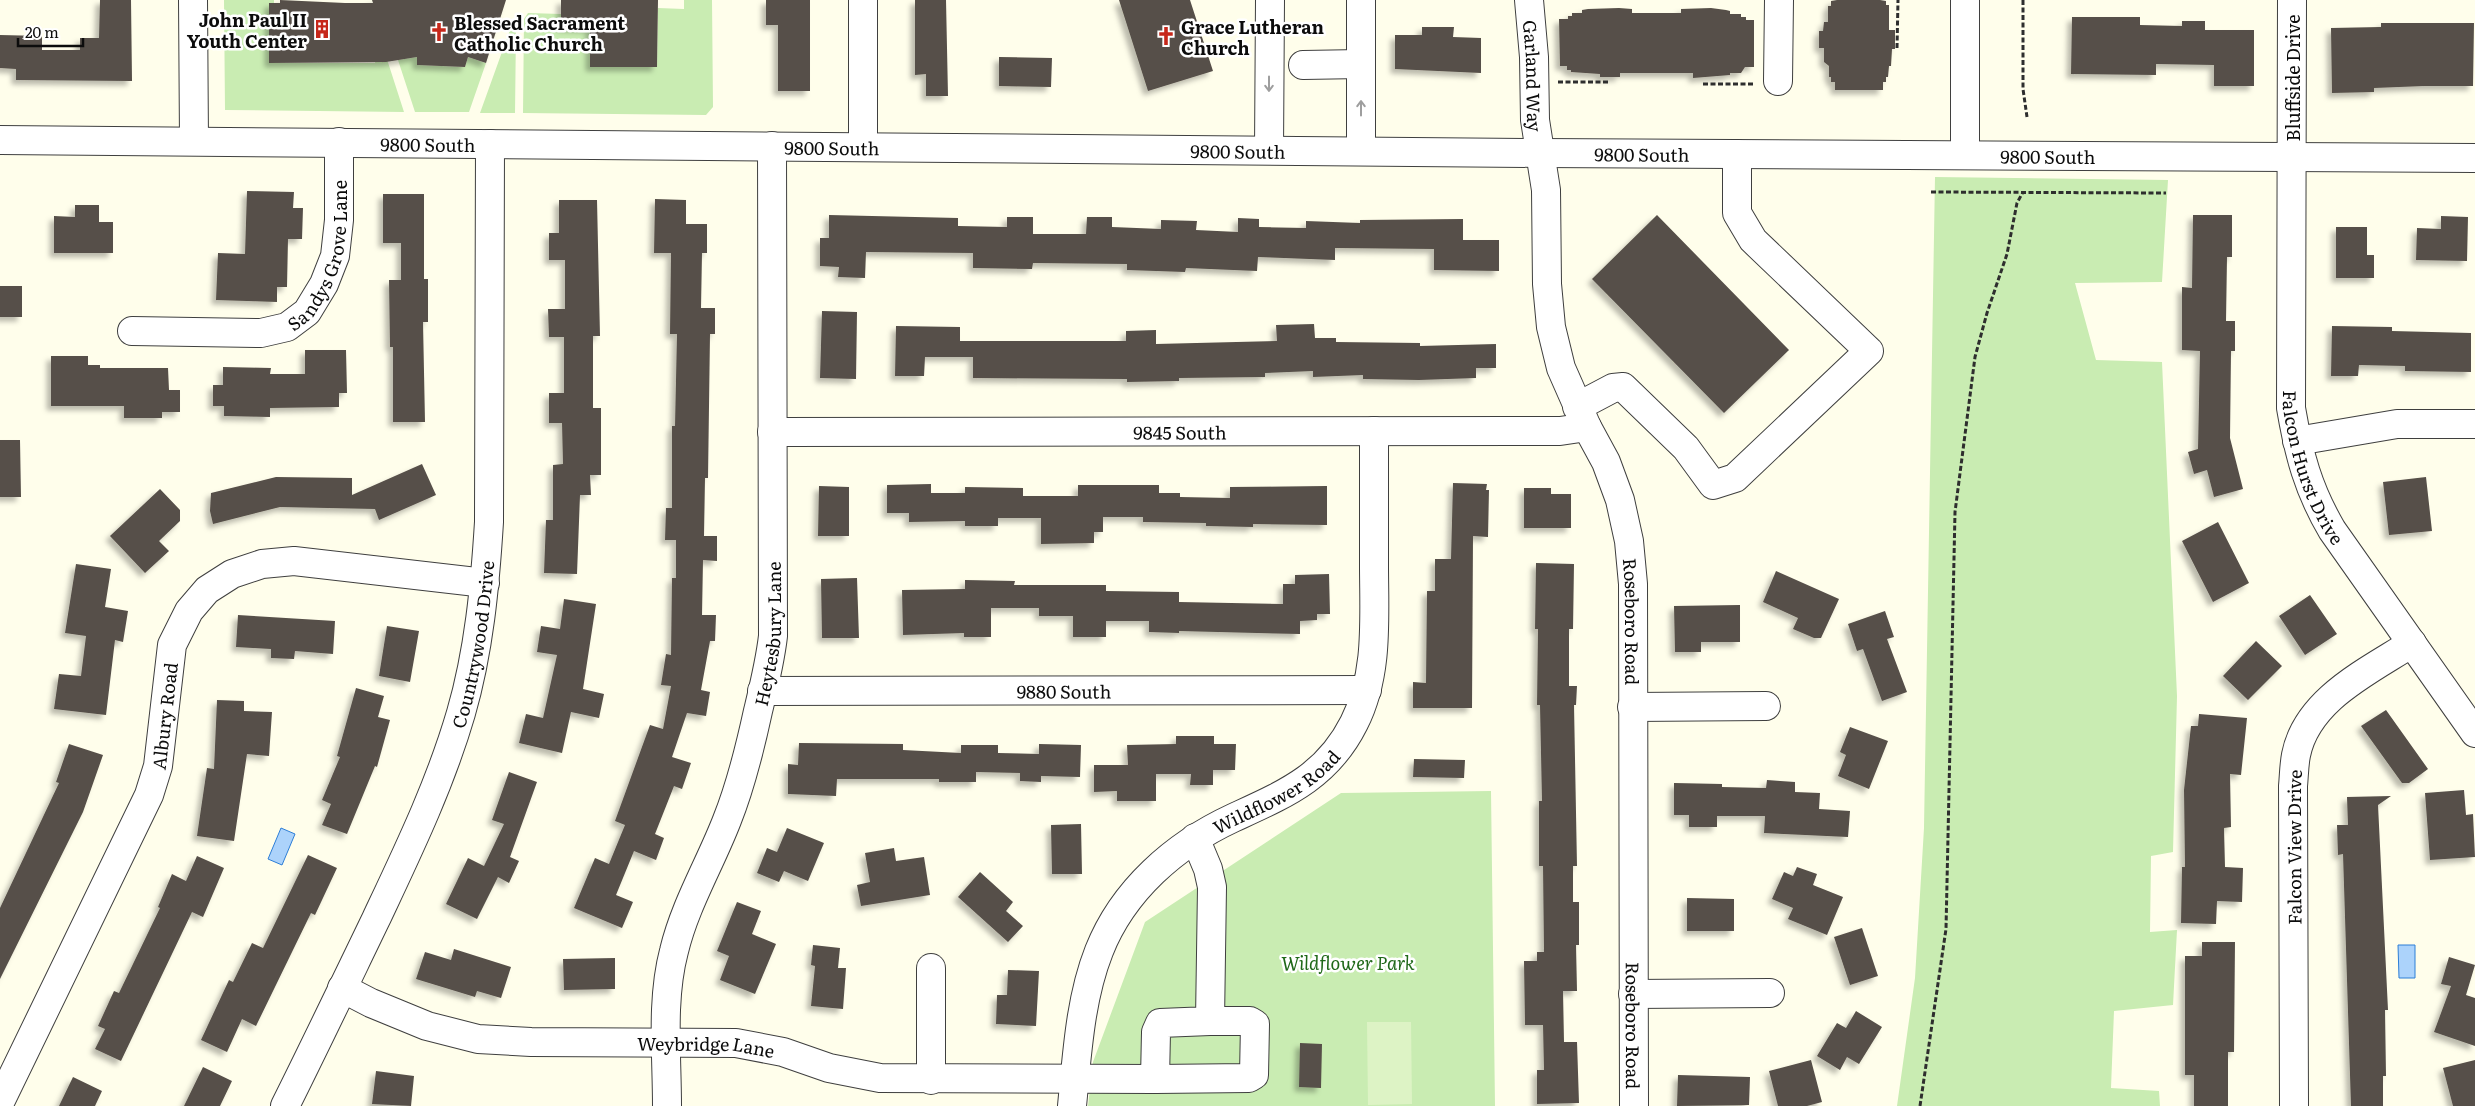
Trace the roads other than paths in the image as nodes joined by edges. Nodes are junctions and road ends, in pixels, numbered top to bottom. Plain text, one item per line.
1 (193, 0) edge
2 (863, 0) edge
3 (1270, 0) edge
4 (1361, 0) edge
5 (1529, 0) edge
6 (1778, 0) edge
7 (1965, 0) edge
8 (2292, 0) edge
9 (1361, 64) junction
10 (1303, 65) dead end
11 (1769, 82) road end
12 (0, 140) edge
13 (194, 141) junction
14 (339, 142) junction
15 (490, 144) junction
16 (772, 146) junction
17 (864, 147) junction
18 (1269, 150) junction
19 (1361, 151) junction
20 (1540, 153) junction
21 (1737, 154) junction
22 (1965, 155) junction
23 (2292, 156) junction
24 (2475, 158) edge
25 (132, 331) dead end
26 (1582, 417) junction
27 (2475, 424) edge
28 (1374, 431) junction
29 (772, 432) junction
30 (2297, 441) junction
31 (485, 583) junction
32 (2412, 643) junction
33 (1367, 690) junction
34 (762, 691) junction
35 (1766, 706) dead end
36 (1632, 707) junction
37 (2475, 733) edge
38 (1195, 838) junction
39 (931, 968) dead end
40 (342, 988) junction
41 (1770, 993) dead end
42 (1633, 994) junction
43 (1210, 1020) junction
44 (667, 1041) junction
45 (1155, 1079) junction
46 (931, 1080) junction
47 (1073, 1093) edge
48 (0, 1102) edge
49 (285, 1106) edge
50 (667, 1106) edge
51 (1634, 1106) edge
52 (2294, 1106) edge

1 - 13 street
2 - 17 street
3 -> 18 street
4 - 9 street
5 - 20 street, Garland Way
6 - 11 street
7 - 22 street
8 - 23 street, Bluffside Drive
9 - 10 street
19 -> 9 street
12 - 13 street, 9800 South
13 - 14 street, 9800 South
14 - 15 street, 9800 South
14 - 25 street, Sandys Grove Lane
15 - 16 street, 9800 South
15 - 31 street, Countrywood Drive
16 - 17 street, 9800 South
16 - 29 street, Heytesbury Lane
17 - 18 street, 9800 South
18 - 19 street, 9800 South
19 - 20 street, 9800 South
20 - 21 street, 9800 South
20 - 26 street, Roseboro Road
21 - 22 street, 9800 South
21 - 26 street, 9845 South
22 - 23 street, 9800 South
23 - 24 street, 9800 South
23 - 30 street, Falcon Hurst Drive
26 - 28 street, 9845 South
26 - 36 street, Roseboro Road
27 - 30 street
28 - 29 street, 9845 South
28 - 33 street, Wildflower Road
29 - 34 street, Heytesbury Lane
30 - 32 street, Falcon Hurst Drive
31 - 40 street, Countrywood Drive
31 - 48 street, Albury Road
32 - 37 street, Falcon Hurst Drive
32 - 52 street, Falcon View Drive
33 - 34 street, 9880 South
33 - 38 street, Wildflower Road
34 - 44 street, Heytesbury Lane
35 - 36 street
36 - 42 street, Roseboro Road
38 - 43 street
38 - 47 street, Wildflower Road
39 - 46 street
40 - 44 street, Weybridge Lane
40 - 49 street, Countrywood Drive
41 - 42 street
42 - 51 street, Roseboro Road
43 - 45 street
43 - 45 street, Weybridge Lane
44 - 46 street, Weybridge Lane
44 - 50 street, Heytesbury Lane
45 - 47 street, Weybridge Lane
46 - 47 street, Weybridge Lane

